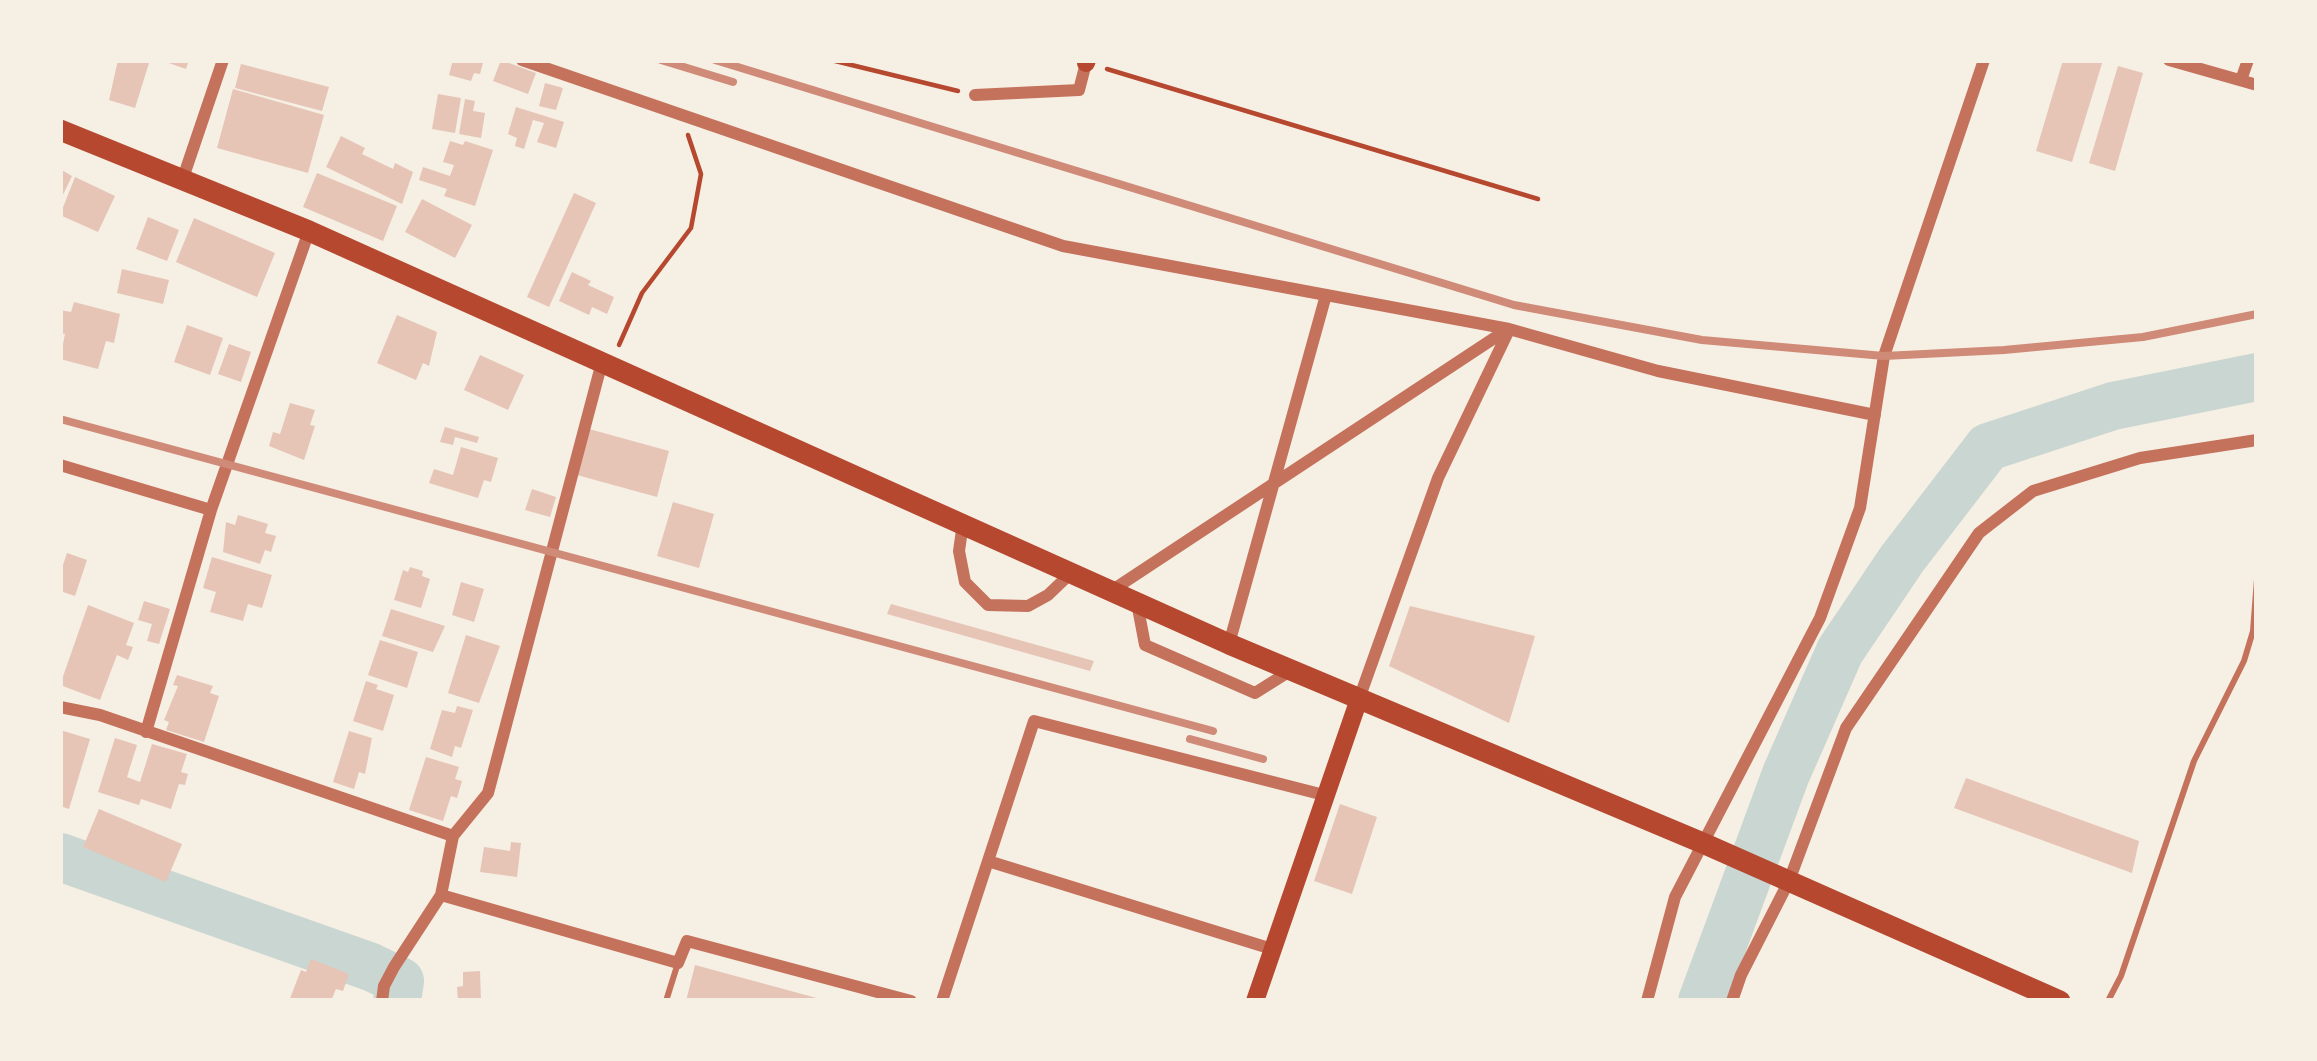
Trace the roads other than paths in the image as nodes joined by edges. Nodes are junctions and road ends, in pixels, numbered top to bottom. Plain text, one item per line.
1 (223, 60) edge
2 (522, 60) edge
3 (1984, 60) edge
4 (2169, 60) edge
5 (2248, 60) edge
6 (1086, 61) edge
7 (2241, 80) junction
8 (2257, 85) edge
9 (975, 95) road end
10 (60, 130) edge
11 (184, 178) junction
12 (309, 231) junction
13 (1326, 295) junction
14 (1509, 329) junction
15 (602, 361) junction
16 (1875, 415) junction
17 (2257, 440) edge
18 (60, 465) edge
19 (1274, 483) junction
20 (211, 510) junction
21 (963, 524) junction
22 (1071, 573) junction
23 (2257, 579) edge
24 (1111, 591) junction
25 (1137, 603) junction
26 (1229, 644) junction
27 (1291, 670) junction
28 (1359, 699) junction
29 (60, 706) edge
30 (146, 732) junction
31 (1324, 795) junction
32 (453, 836) junction
33 (1715, 849) junction
34 (988, 861) junction
35 (1780, 877) junction
36 (441, 895) junction
37 (1272, 950) junction
38 (678, 963) junction
39 (382, 1001) edge
40 (666, 1001) edge
41 (911, 1001) edge
42 (942, 1001) edge
43 (1255, 1001) edge
44 (1647, 1001) edge
45 (1732, 1001) edge
46 (2060, 1001) edge
47 (2108, 1001) edge

1 - 11 street
2 - 13 street
3 - 16 street
4 - 7 street
5 - 7 street
6 - 9 street
7 - 8 street
10 - 11 highway
11 - 12 highway
12 - 15 highway
12 - 20 street
13 - 14 street
13 - 19 street
14 - 16 street
14 - 19 street
14 - 28 street
15 - 21 highway
15 - 32 street
16 - 33 street
17 - 35 street
18 - 20 street
19 - 24 street
19 - 26 street
20 - 30 street
21 - 22 highway
21 - 22 street
22 - 24 highway
23 - 47 lane
24 - 25 highway
25 - 26 highway
25 - 27 street
26 - 27 highway
27 - 28 highway
28 - 31 main road
28 - 33 highway
29 - 30 street
30 - 32 street
31 - 34 street
31 - 37 main road
32 - 36 street
33 - 35 highway
33 - 44 street
34 - 37 street
34 - 42 street
35 - 45 street
35 - 46 highway
36 - 38 street
36 - 39 street
37 - 43 main road
38 - 40 lane
38 - 41 street

